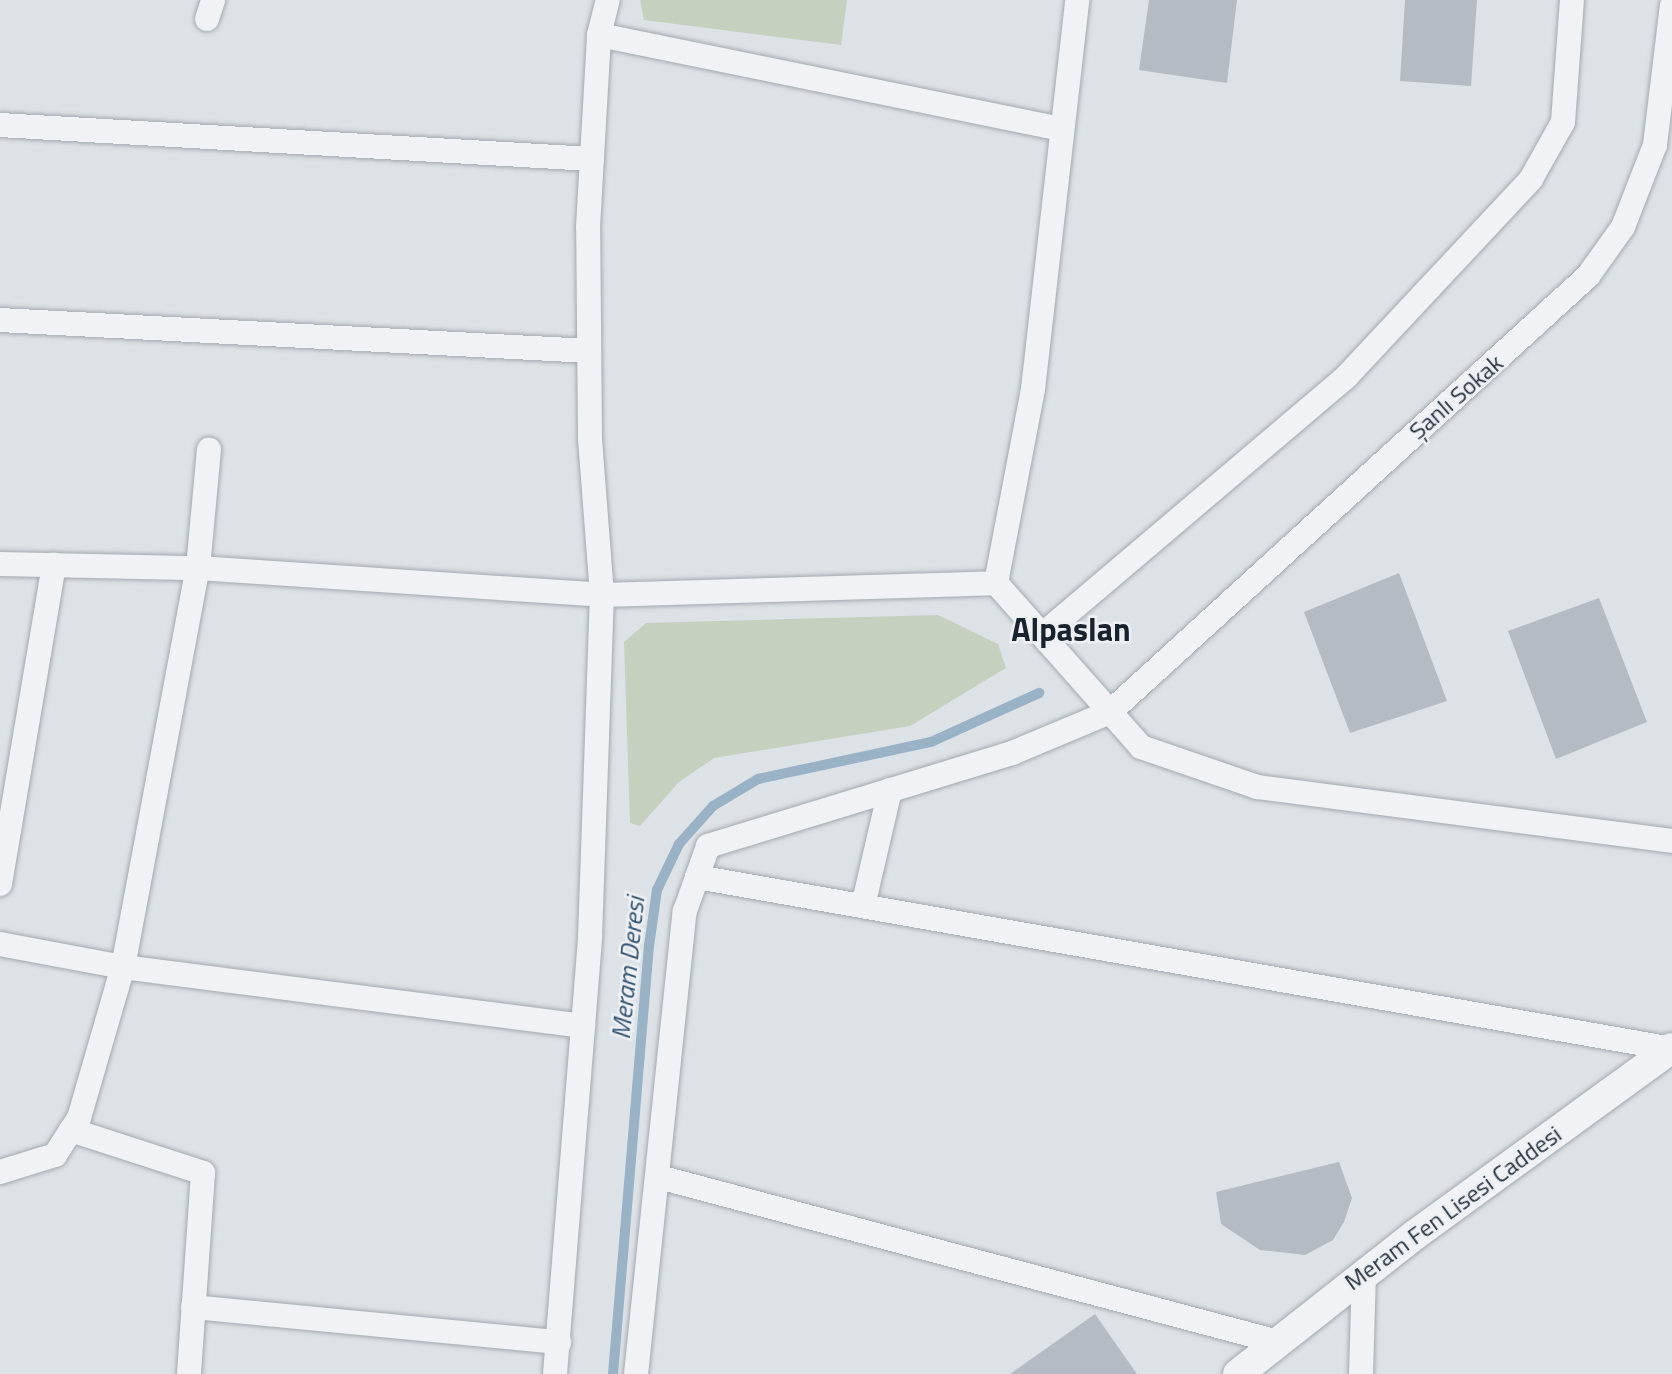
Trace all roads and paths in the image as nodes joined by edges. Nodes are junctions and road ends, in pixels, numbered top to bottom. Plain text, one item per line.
1 (608, 0) edge
2 (1077, 0) edge
3 (1572, 0) edge
4 (1672, 5) edge
5 (599, 35) junction
6 (0, 125) edge
7 (1062, 129) junction
8 (592, 159) junction
9 (0, 320) edge
10 (589, 351) junction
11 (209, 450) dead end
12 (0, 564) edge
13 (54, 565) junction
14 (198, 569) junction
15 (996, 583) junction
16 (603, 595) junction
17 (1042, 635) junction
18 (1110, 712) junction
19 (890, 790) junction
20 (1672, 841) edge
21 (697, 877) junction
22 (0, 884) edge
23 (863, 906) junction
24 (0, 944) edge
25 (123, 967) junction
26 (583, 1026) junction
27 (1672, 1049) edge
28 (71, 1130) junction
29 (0, 1171) edge
30 (659, 1177) junction
31 (1364, 1273) junction
32 (193, 1307) junction
33 (1274, 1341) junction
34 (559, 1342) junction
35 (189, 1374) edge
36 (555, 1374) edge
37 (636, 1374) edge
38 (1238, 1374) edge
39 (1361, 1374) edge

1 - 5 street
2 - 7 street
3 - 17 street
4 - 18 street, Şanlı Sokak
5 - 7 street
5 - 8 street
6 - 8 street
7 - 15 street
8 - 10 street
9 - 10 street
10 - 16 street
11 - 14 street
12 - 13 street
13 - 14 street
13 - 22 street
14 - 16 street
14 - 25 street
15 - 16 street
15 - 17 street
16 - 26 street
17 - 18 street
18 - 19 street, Şanlı Sokak
18 - 20 street
19 - 21 street, Şanlı Sokak
19 - 23 street
21 - 23 street
21 - 30 street
23 - 27 street
24 - 25 street
25 - 26 street
25 - 28 street
26 - 34 street
27 - 31 street, Meram Fen Lisesi Caddesi
28 - 29 street
28 - 32 street
30 - 33 street
30 - 37 street
31 - 33 street, Meram Fen Lisesi Caddesi
31 - 39 street
32 - 34 street
32 - 35 street
33 - 38 street, Meram Fen Lisesi Caddesi
34 - 36 street

